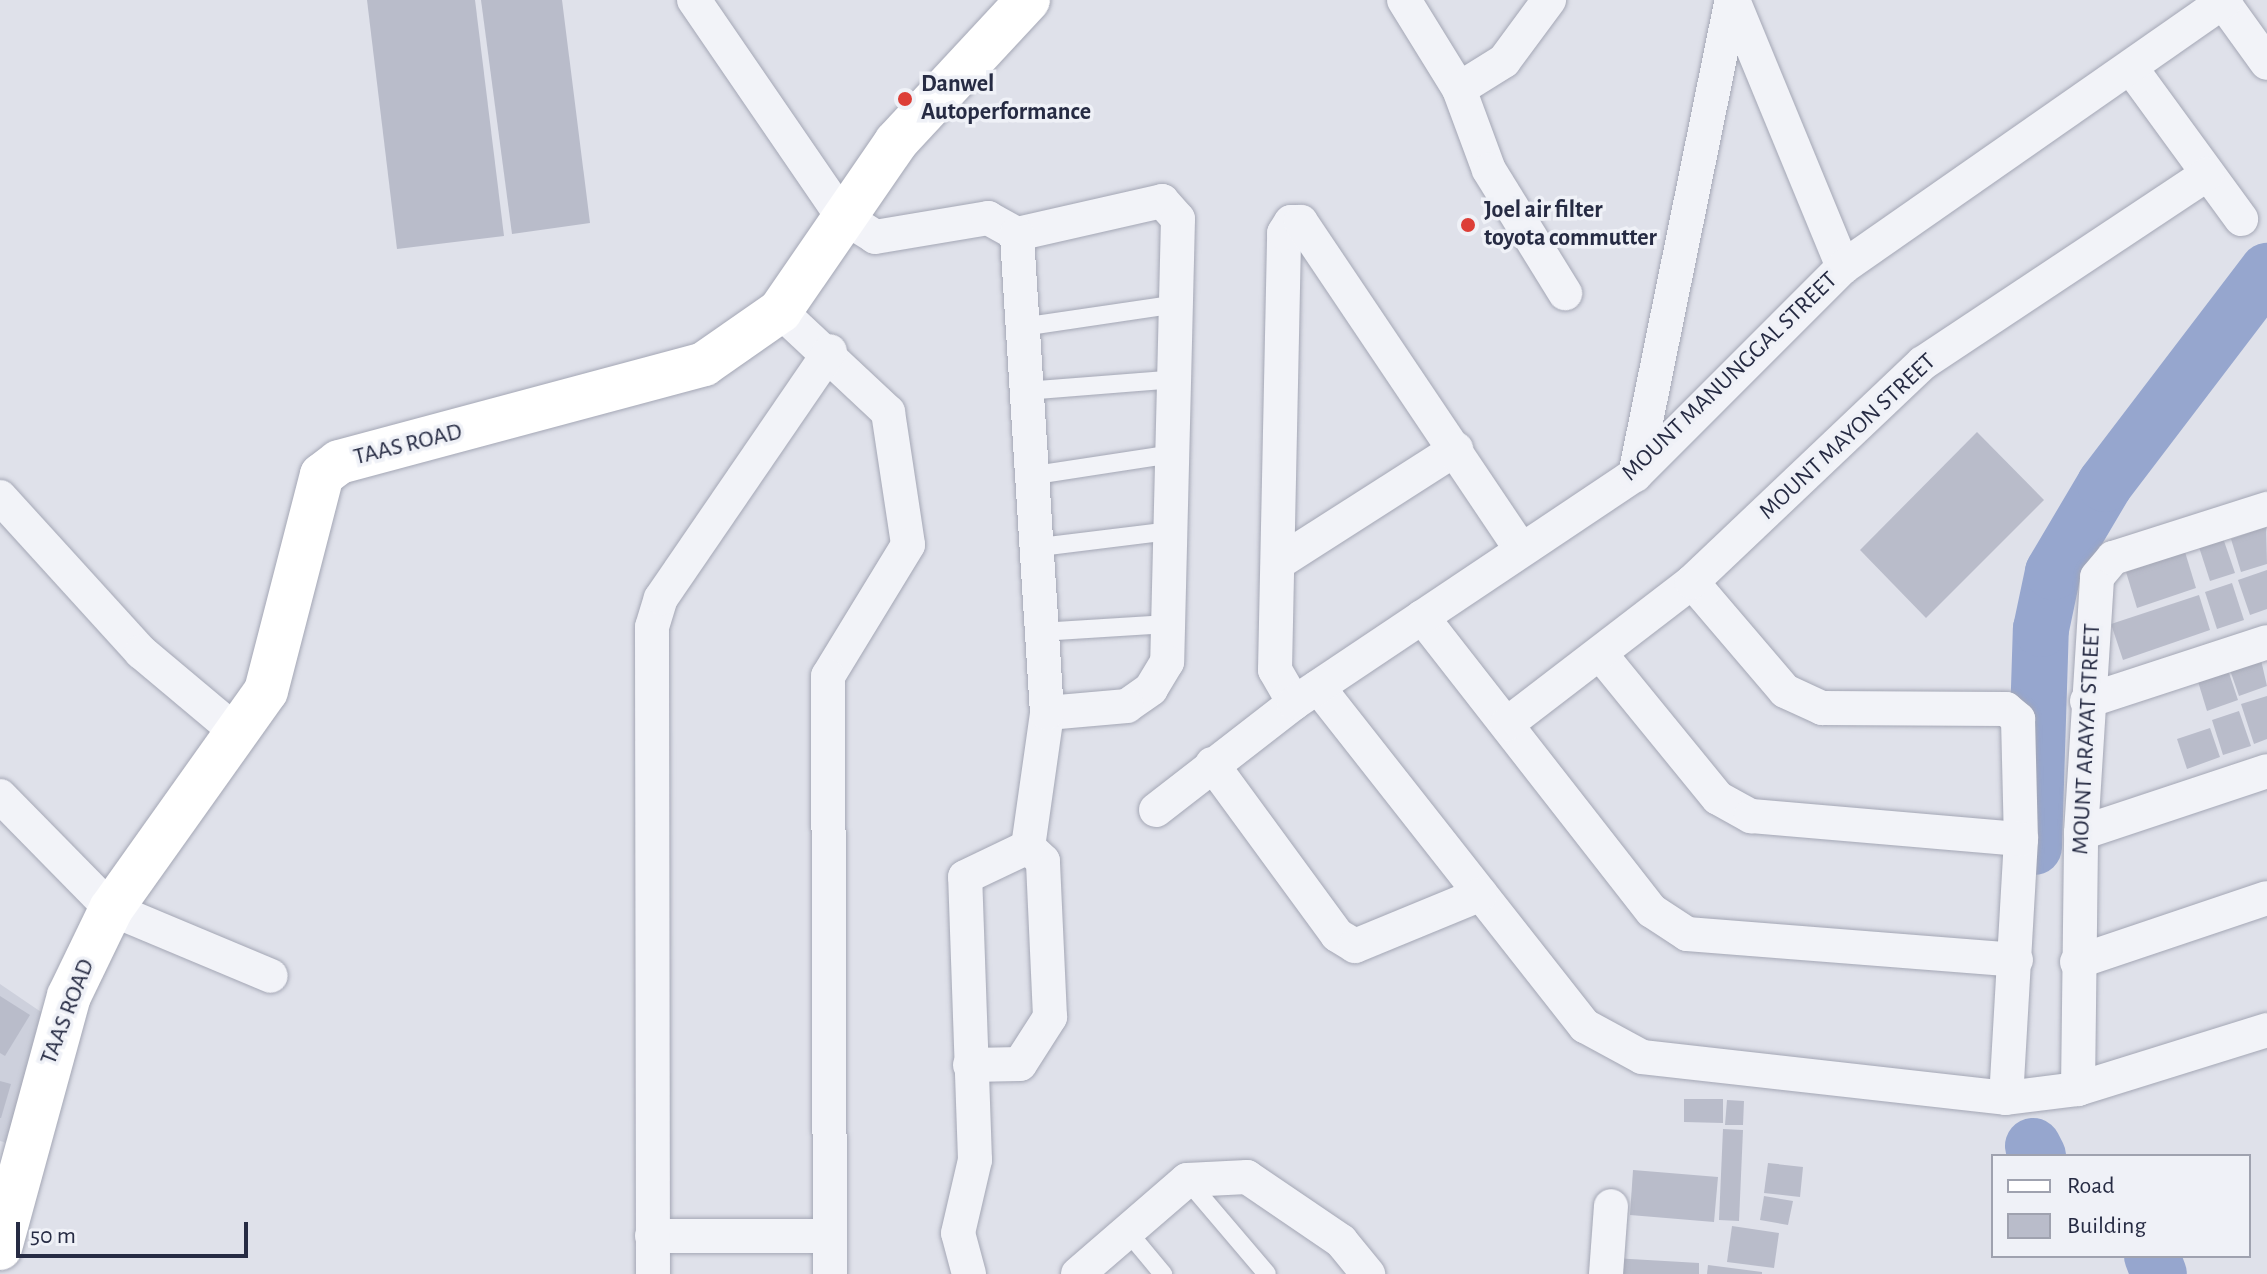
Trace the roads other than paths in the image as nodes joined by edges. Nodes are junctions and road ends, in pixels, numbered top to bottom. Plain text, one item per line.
1 (694, 0) edge
2 (1028, 0) edge
3 (1404, 0) edge
4 (1549, 0) edge
5 (1733, 0) edge
6 (2224, 1) edge
7 (2267, 63) edge
8 (2131, 68) junction
9 (1459, 89) junction
10 (2207, 174) junction
11 (842, 216) junction
12 (2241, 219) dead end
13 (1017, 234) junction
14 (1843, 267) junction
15 (1565, 293) dead end
16 (1178, 304) junction
17 (780, 311) junction
18 (1022, 327) junction
19 (830, 351) junction
20 (1176, 379) junction
21 (1025, 391) junction
22 (1456, 449) junction
23 (1173, 454) junction
24 (1635, 475) junction
25 (1029, 476) junction
26 (0, 497) edge
27 (2267, 509) edge
28 (1171, 531) junction
29 (1032, 548) junction
30 (1521, 549) junction
31 (1281, 561) junction
32 (1692, 582) junction
33 (1422, 617) junction
34 (1167, 624) junction
35 (1041, 632) junction
36 (2267, 642) edge
37 (1602, 656) junction
38 (1306, 695) junction
39 (2087, 701) junction
40 (1047, 713) junction
41 (1507, 724) junction
42 (240, 735) junction
43 (1212, 764) junction
44 (2267, 771) edge
45 (0, 796) edge
46 (1156, 810) dead end
47 (2081, 833) junction
48 (2021, 839) junction
49 (1028, 847) junction
50 (1481, 894) junction
51 (2267, 898) edge
52 (111, 909) junction
53 (2016, 960) junction
54 (2077, 962) junction
55 (271, 976) dead end
56 (2267, 1030) edge
57 (970, 1065) junction
58 (2078, 1089) junction
59 (2006, 1098) junction
60 (1187, 1180) junction
61 (1611, 1206) dead end
62 (1128, 1232) junction
63 (652, 1236) junction
64 (830, 1236) junction
65 (0, 1248) edge
66 (653, 1274) edge
67 (830, 1274) edge
68 (969, 1274) edge
69 (1078, 1274) edge
70 (1163, 1274) edge
71 (1267, 1274) edge
72 (1368, 1274) edge
73 (1606, 1274) edge

1 - 11 street
2 - 11 street, TAAS ROAD
3 - 9 street
4 - 9 street
5 - 14 street
5 - 24 street
6 - 7 street
6 - 8 street, MOUNT MANUNGGAL STREET
8 - 10 street
8 - 14 street, MOUNT MANUNGGAL STREET
9 - 15 street
10 - 12 street
10 - 32 street, MOUNT MAYON STREET
11 - 13 street
11 - 17 street, TAAS ROAD
13 - 16 street
13 - 18 street
14 - 24 street, MOUNT MANUNGGAL STREET
16 - 18 lane
16 - 20 street
17 - 19 street
17 - 42 street, TAAS ROAD
18 - 21 street
19 - 63 street
19 - 64 street
20 - 21 lane
20 - 23 street
21 - 25 street
22 - 30 street
22 - 31 street
22 - 31 street
23 - 25 lane
23 - 28 street
24 - 30 street, MOUNT MANUNGGAL STREET
25 - 29 street
26 - 42 street
27 - 39 street, MOUNT ARAYAT STREET
28 - 29 lane
28 - 34 street
29 - 35 street
30 - 33 street, MOUNT MANUNGGAL STREET
31 - 38 street
32 - 37 street, MOUNT MAYON STREET
32 - 48 street
33 - 38 street, MOUNT MANUNGGAL STREET
33 - 41 street
34 - 35 lane
34 - 40 street
35 - 40 street
36 - 39 street
37 - 41 street, MOUNT MAYON STREET
37 - 48 street
38 - 43 street, MOUNT MANUNGGAL STREET
38 - 50 street
39 - 47 street, MOUNT ARAYAT STREET
40 - 49 street
41 - 53 street
42 - 52 street, TAAS ROAD
43 - 46 street, MOUNT MANUNGGAL STREET
43 - 50 street
44 - 47 street
45 - 52 street
47 - 54 street, MOUNT ARAYAT STREET
48 - 53 street
49 - 57 street
49 - 57 street
50 - 59 street
51 - 54 street
52 - 55 street
52 - 65 street, TAAS ROAD
53 - 59 street
54 - 58 street, MOUNT ARAYAT STREET
56 - 58 street
57 - 68 street
58 - 59 street
60 - 62 street
60 - 71 lane
60 - 72 street
61 - 73 street
62 - 69 street
62 - 70 lane
63 - 64 street
63 - 66 street
64 - 67 street

